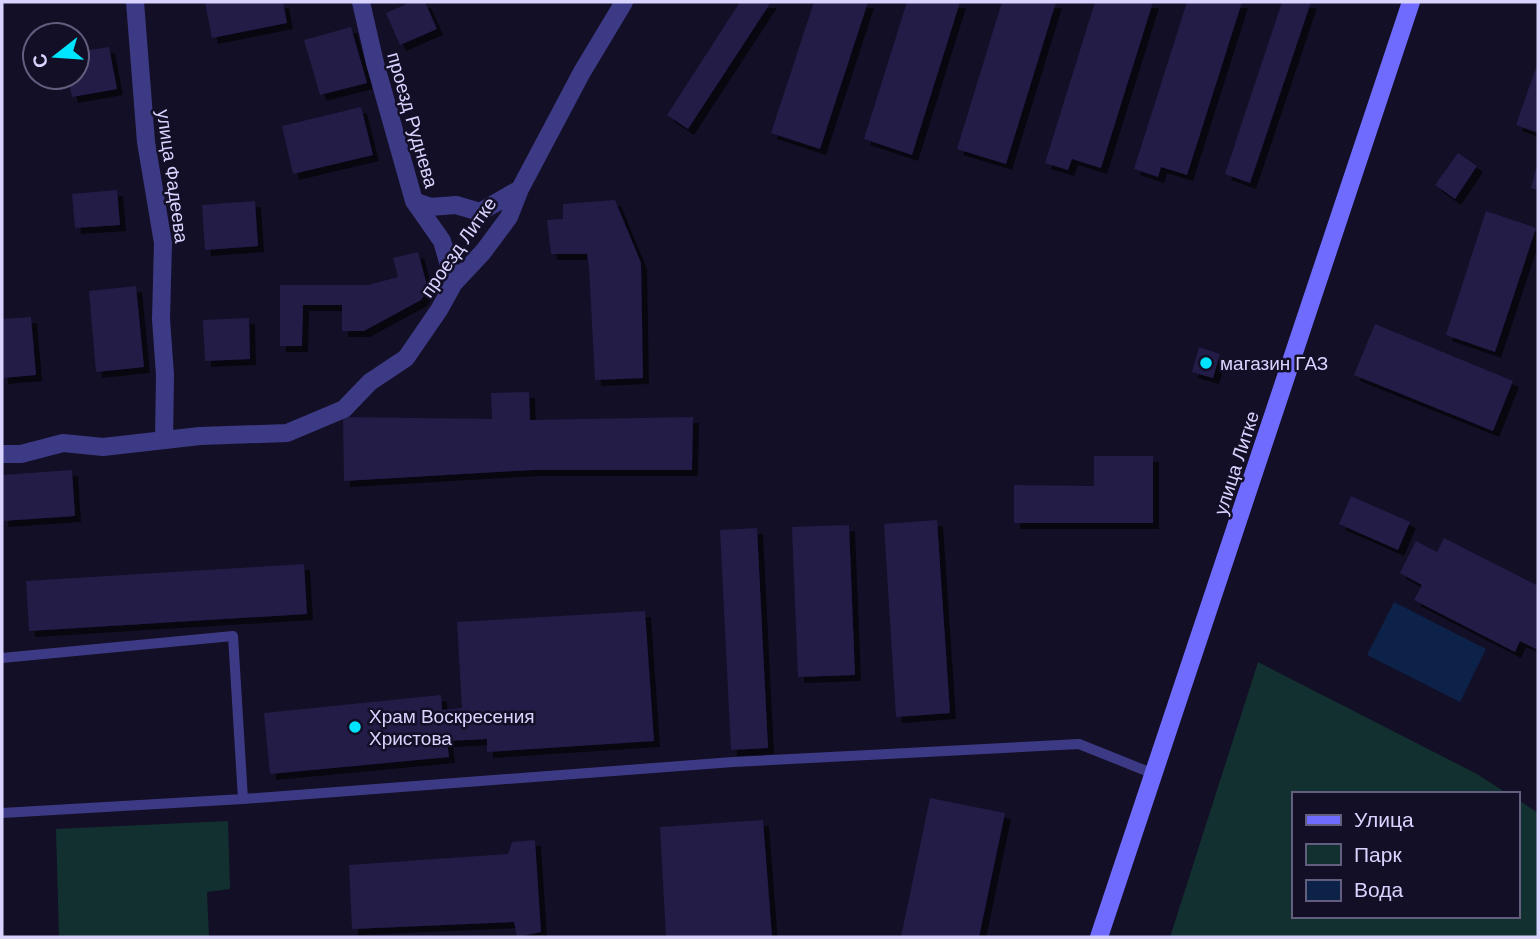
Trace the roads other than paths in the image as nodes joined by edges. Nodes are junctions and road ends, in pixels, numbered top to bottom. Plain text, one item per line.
1 (135, 2) edge
2 (361, 2) edge
3 (624, 2) edge
4 (1411, 2) edge
5 (520, 189) junction
6 (414, 201) junction
7 (454, 283) junction
8 (164, 440) junction
9 (2, 454) edge
10 (2, 658) edge
11 (1154, 774) junction
12 (243, 799) junction
13 (2, 813) edge
14 (1099, 937) edge

1 - 8 street, улица Фадеева
2 - 6 street, проезд Руднева
3 - 5 street, проезд Литке
4 - 11 main road, улица Литке
5 - 6 street
5 - 7 street, проезд Литке
6 - 7 street, проезд Руднева
7 - 8 street, проезд Литке
8 - 9 street, проезд Литке
10 - 12 lane
11 - 12 lane
11 - 14 main road, улица Литке
12 - 13 lane

